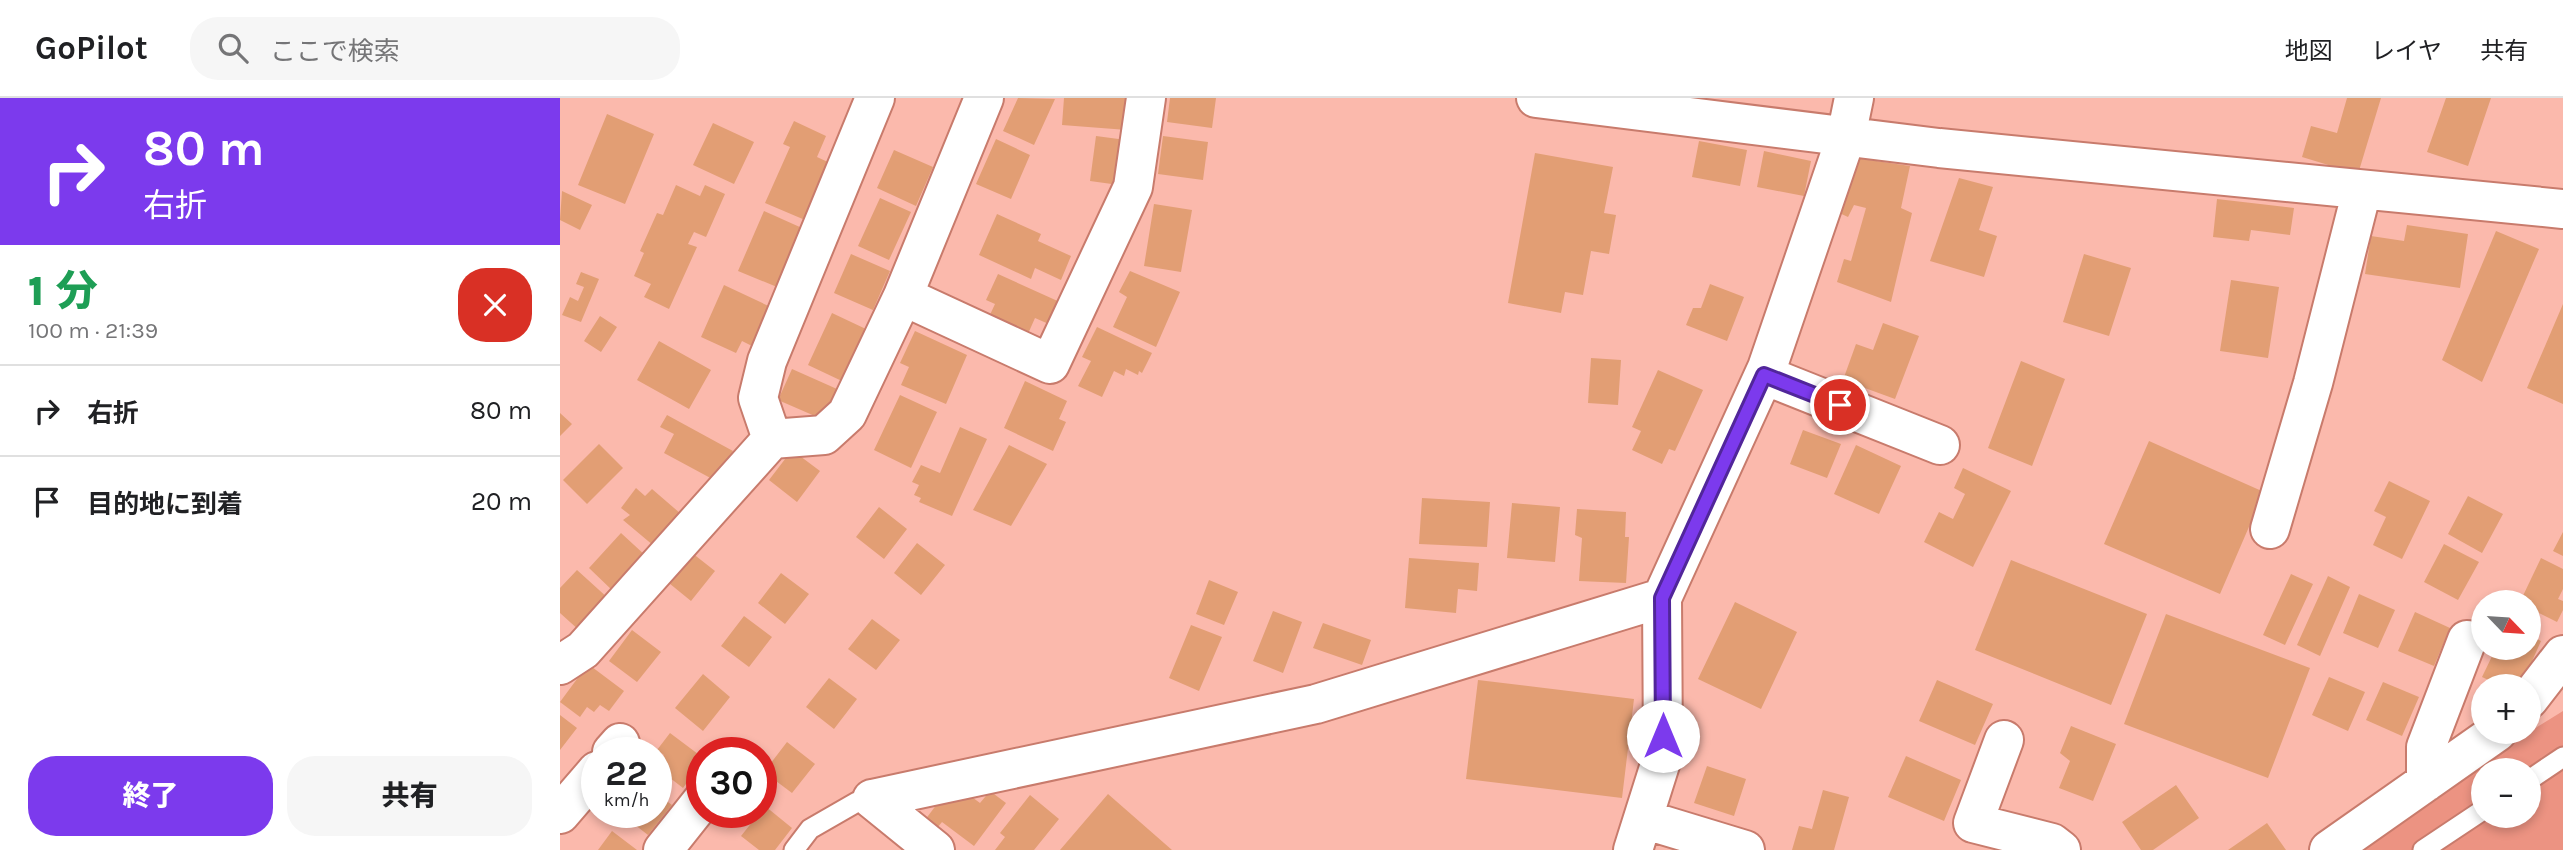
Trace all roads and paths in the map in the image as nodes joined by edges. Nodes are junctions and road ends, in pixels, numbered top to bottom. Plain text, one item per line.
1 (876, 98) edge
2 (984, 98) edge
3 (1146, 98) edge
4 (1536, 98) edge
5 (1854, 98) edge
6 (1846, 137) junction
7 (2362, 190) junction
8 (2563, 209) edge
9 (903, 296) junction
10 (1764, 375) junction
11 (772, 439) junction
12 (1940, 444) dead end
13 (2270, 529) dead end
14 (1662, 598) junction
15 (2467, 640) dead end
16 (2563, 655) edge
17 (560, 665) edge
18 (2541, 683) edge
19 (2004, 740) dead end
20 (2480, 744) edge
21 (2563, 757) edge
22 (2541, 772) edge
23 (2426, 782) junction
24 (581, 789) edge
25 (872, 799) junction
26 (560, 814) edge
27 (2471, 818) edge
28 (686, 822) edge
29 (1638, 834) edge
30 (663, 850) edge
31 (794, 850) edge
32 (935, 850) edge
33 (1745, 850) edge
34 (2061, 850) edge
35 (2329, 850) edge
36 (2423, 850) edge

1 - 11 street
2 - 9 street
3 - 9 street
4 - 6 street
5 - 6 street
6 - 7 street
6 - 10 street
7 - 8 street
7 - 13 street
9 - 11 street
10 - 12 street
10 - 14 street
11 - 17 street
14 - 25 street
14 - 29 street
15 - 23 street
16 - 18 street
19 - 34 street
20 - 23 street
21 - 22 lane
23 - 35 street
24 - 26 street
25 - 31 lane
25 - 32 street
27 - 36 lane
28 - 30 street
29 - 33 street

